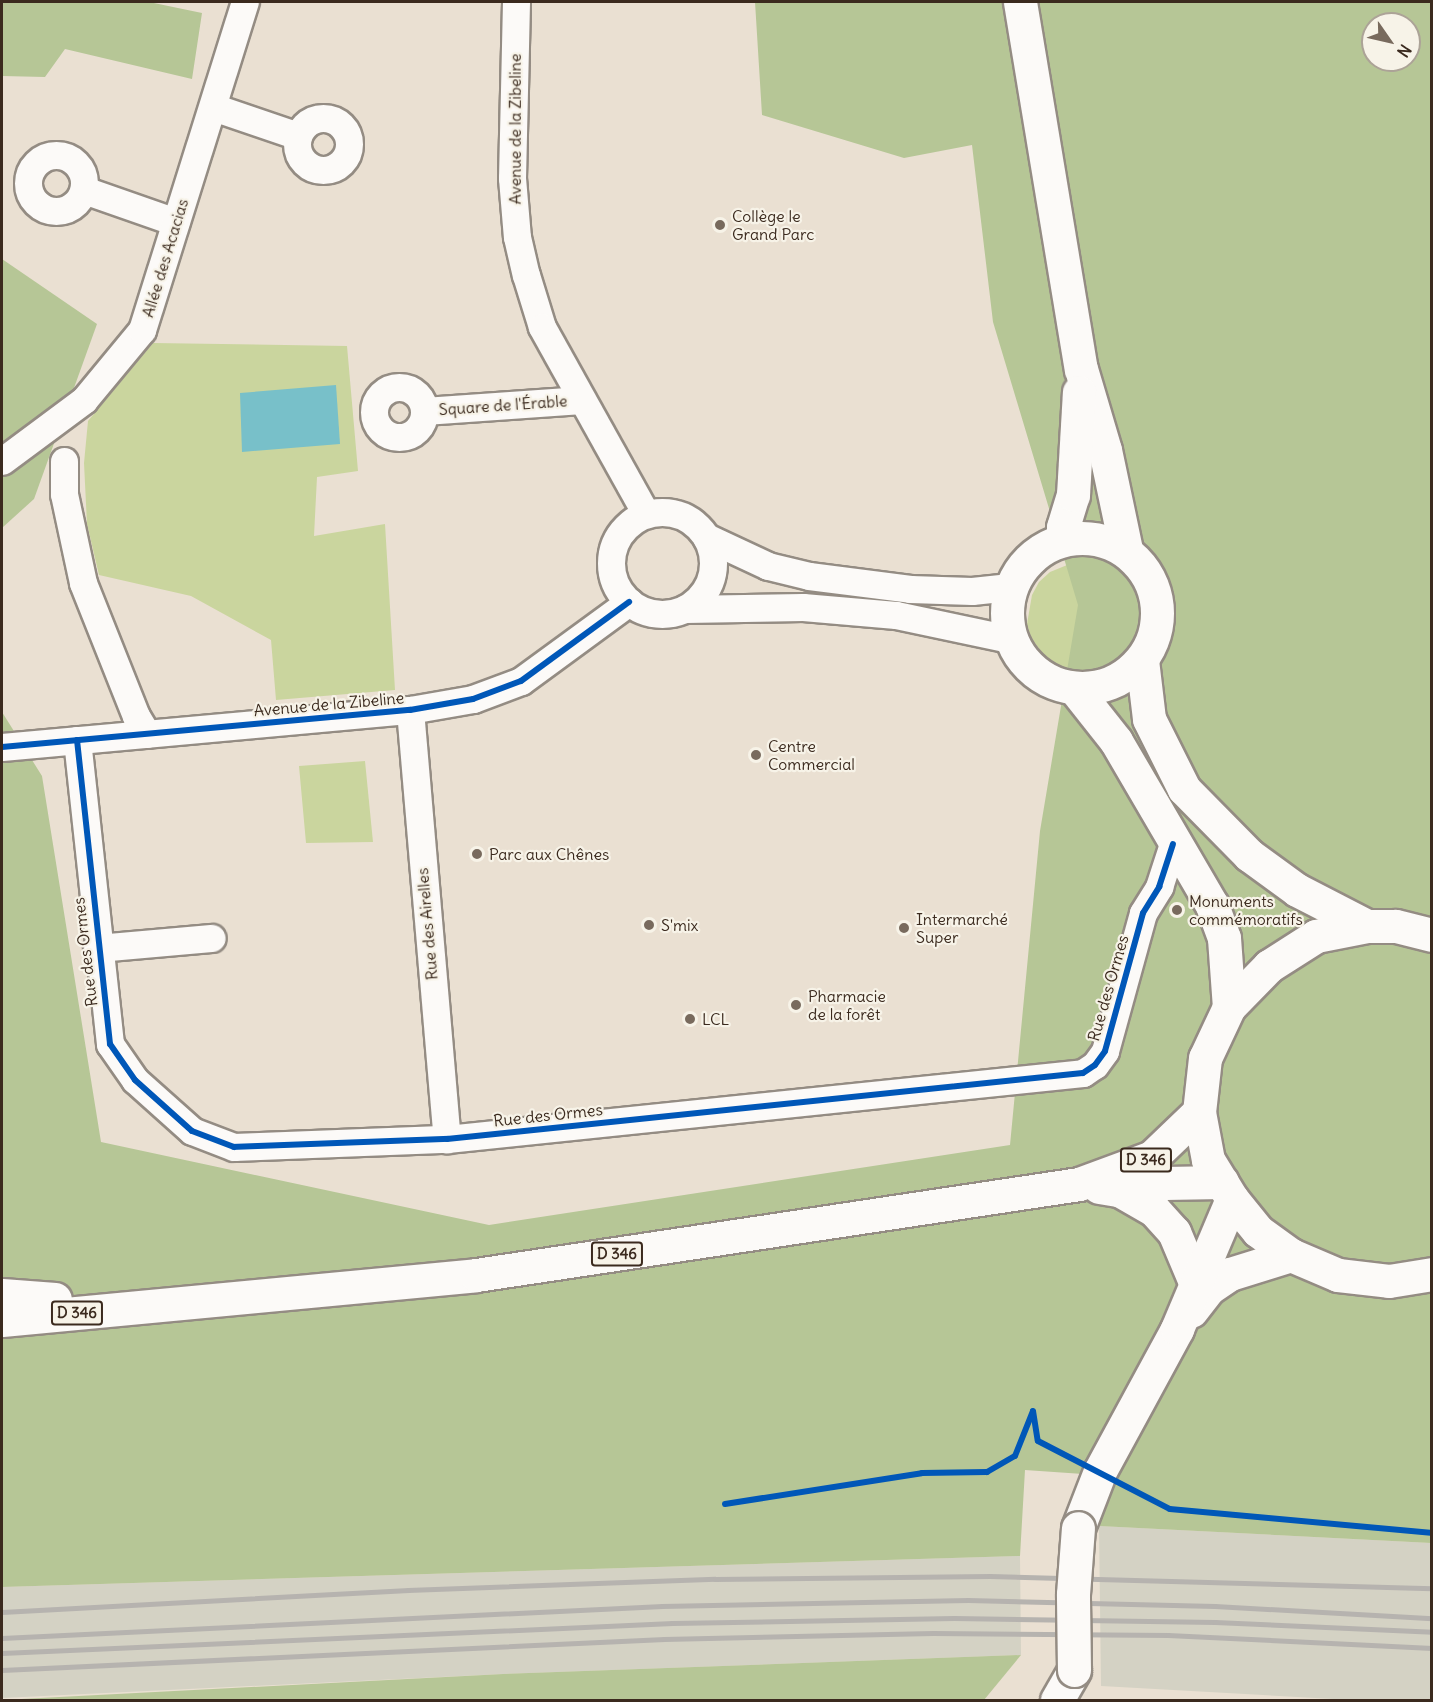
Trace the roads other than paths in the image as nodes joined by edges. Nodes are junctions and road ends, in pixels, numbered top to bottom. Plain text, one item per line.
1 (246, 2) edge
2 (516, 2) edge
3 (1020, 2) edge
4 (213, 107) junction
5 (298, 136) dead end
6 (84, 190) dead end
7 (176, 222) junction
8 (1081, 369) junction
9 (582, 400) junction
10 (424, 411) dead end
11 (2, 461) edge
12 (64, 461) dead end
13 (646, 514) junction
14 (706, 537) junction
15 (1068, 538) junction
16 (1126, 549) junction
17 (1010, 587) junction
18 (629, 602) junction
19 (685, 609) junction
20 (1010, 639) junction
21 (1142, 660) junction
22 (1075, 689) junction
23 (410, 710) junction
24 (147, 734) junction
25 (77, 740) junction
26 (2, 747) edge
27 (1173, 844) junction
28 (1367, 926) junction
29 (1431, 935) edge
30 (212, 938) dead end
31 (97, 948) junction
32 (1228, 1007) junction
33 (1199, 1112) junction
34 (447, 1139) junction
35 (1079, 1184) junction
36 (1119, 1190) junction
37 (1227, 1191) junction
38 (1291, 1255) junction
39 (1431, 1274) edge
40 (1195, 1282) junction
41 (2, 1295) edge
42 (153, 1306) junction
43 (2, 1320) edge
44 (1177, 1329) junction
45 (1057, 1701) edge

1 - 4 street, Allée des Acacias
2 - 9 street, Avenue de la Zibeline
3 - 8 main road
4 - 5 street
4 - 7 street, Allée des Acacias
6 - 7 street
7 - 11 street, Allée des Acacias
8 - 15 main road
8 - 16 main road
9 - 10 street, Square de l'Érable
9 - 13 street, Avenue de la Zibeline
12 - 24 street
13 - 14 street
13 - 18 street
14 - 17 street
14 - 19 street
15 - 16 main road
15 - 17 main road
16 - 21 main road
17 - 20 main road
18 - 19 street
18 - 23 street, Avenue de la Zibeline
19 - 20 street
20 - 22 main road
21 - 22 main road
21 - 28 main road
22 - 27 main road
23 - 24 street, Avenue de la Zibeline
23 - 34 street, Rue des Airelles
24 - 25 street, Avenue de la Zibeline
25 - 26 street, Avenue de la Zibeline
25 - 31 street, Rue des Ormes
27 - 32 main road
27 - 34 street, Rue des Ormes
28 - 29 main road
28 - 32 main road
30 - 31 street
31 - 34 street, Rue des Ormes
32 - 33 main road
33 - 35 main road, D 346
33 - 37 main road
35 - 36 main road, D 346
35 - 42 main road, D 346
36 - 37 main road, D 346
36 - 40 main road
37 - 38 main road
37 - 40 main road
38 - 39 main road
38 - 44 main road
40 - 44 main road
41 - 42 main road
42 - 43 main road, D 346
44 - 45 main road, bridge

